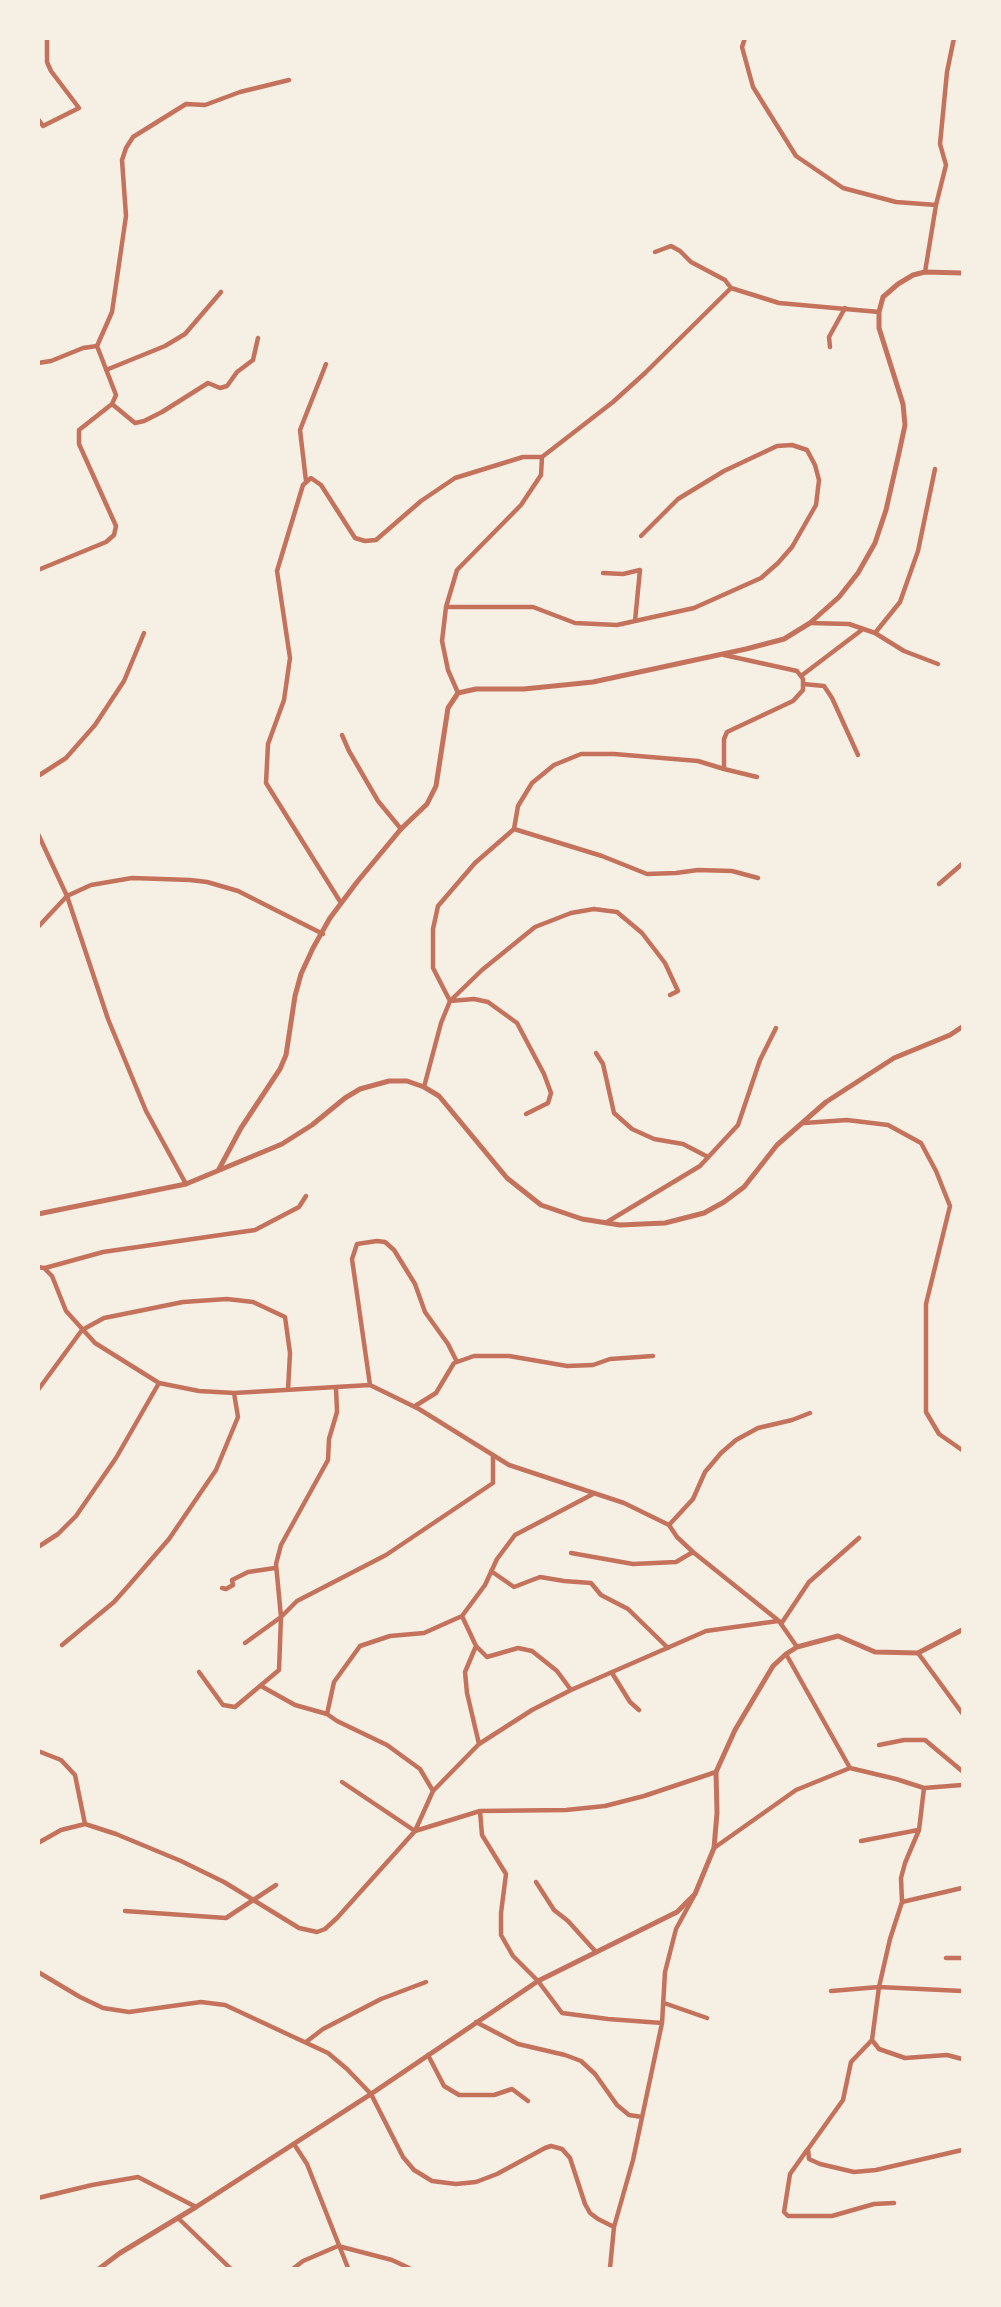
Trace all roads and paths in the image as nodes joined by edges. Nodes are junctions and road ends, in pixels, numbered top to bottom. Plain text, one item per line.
1 (47, 38) edge
2 (745, 38) edge
3 (954, 38) edge
4 (289, 80) dead end
5 (38, 119) edge
6 (936, 205) junction
7 (655, 252) dead end
8 (925, 272) junction
9 (962, 273) edge
10 (731, 288) junction
11 (221, 292) dead end
12 (845, 309) junction
13 (879, 312) junction
14 (258, 338) dead end
15 (97, 346) junction
16 (830, 347) dead end
17 (38, 363) edge
18 (326, 364) dead end
19 (106, 370) junction
20 (112, 404) junction
21 (542, 457) junction
22 (935, 469) dead end
23 (306, 481) junction
24 (641, 536) dead end
25 (38, 570) edge
26 (603, 573) dead end
27 (446, 607) junction
28 (635, 621) junction
29 (810, 623) junction
30 (863, 629) junction
31 (875, 633) junction
32 (144, 634) dead end
33 (724, 655) junction
34 (938, 664) dead end
35 (801, 676) junction
36 (803, 684) junction
37 (458, 693) junction
38 (342, 735) dead end
39 (858, 755) dead end
40 (724, 769) junction
41 (38, 776) edge
42 (757, 777) dead end
43 (401, 829) junction
44 (514, 829) junction
45 (38, 834) edge
46 (962, 864) edge
47 (758, 878) dead end
48 (939, 884) dead end
49 (67, 897) junction
50 (341, 903) junction
51 (38, 927) edge
52 (323, 934) junction
53 (670, 995) dead end
54 (450, 1001) junction
55 (962, 1027) edge
56 (776, 1028) dead end
57 (596, 1053) dead end
58 (424, 1087) junction
59 (526, 1114) dead end
60 (804, 1123) junction
61 (708, 1157) junction
62 (219, 1169) junction
63 (186, 1184) junction
64 (306, 1196) dead end
65 (38, 1214) edge
66 (606, 1223) junction
67 (41, 1268) edge
68 (82, 1330) junction
69 (653, 1356) dead end
70 (457, 1362) junction
71 (159, 1383) junction
72 (370, 1385) junction
73 (336, 1387) junction
74 (38, 1390) edge
75 (288, 1390) junction
76 (234, 1393) junction
77 (414, 1407) junction
78 (810, 1413) dead end
79 (962, 1450) edge
80 (494, 1455) junction
81 (594, 1494) junction
82 (668, 1525) junction
83 (859, 1538) dead end
84 (38, 1547) edge
85 (693, 1552) junction
86 (570, 1553) dead end
87 (275, 1568) junction
88 (491, 1572) junction
89 (222, 1588) dead end
90 (462, 1616) junction
91 (281, 1617) junction
92 (780, 1622) junction
93 (962, 1630) edge
94 (245, 1643) dead end
95 (62, 1646) dead end
96 (476, 1646) junction
97 (797, 1647) junction
98 (668, 1648) junction
99 (786, 1654) junction
100 (918, 1654) junction
101 (199, 1672) dead end
102 (612, 1673) junction
103 (261, 1686) junction
104 (571, 1690) junction
105 (639, 1710) dead end
106 (962, 1713) edge
107 (327, 1714) junction
108 (479, 1744) junction
109 (879, 1745) dead end
110 (38, 1751) edge
111 (850, 1768) junction
112 (962, 1771) edge
113 (716, 1772) junction
114 (342, 1782) dead end
115 (962, 1785) edge
116 (924, 1788) junction
117 (433, 1791) junction
118 (480, 1811) junction
119 (85, 1825) junction
120 (919, 1830) junction
121 (415, 1832) junction
122 (861, 1841) dead end
123 (38, 1843) edge
124 (714, 1848) junction
125 (536, 1882) dead end
126 (276, 1885) dead end
127 (962, 1888) edge
128 (695, 1894) junction
129 (254, 1899) junction
130 (902, 1902) junction
131 (125, 1911) dead end
132 (596, 1952) junction
133 (946, 1958) dead end
134 (962, 1958) edge
135 (38, 1972) edge
136 (538, 1981) junction
137 (426, 1982) dead end
138 (879, 1987) junction
139 (831, 1991) dead end
140 (962, 1991) edge
141 (664, 2003) junction
142 (706, 2018) dead end
143 (475, 2022) junction
144 (662, 2023) junction
145 (872, 2040) junction
146 (306, 2042) junction
147 (428, 2055) junction
148 (962, 2059) edge
149 (370, 2094) junction
150 (528, 2101) dead end
151 (642, 2117) junction
152 (294, 2144) junction
153 (808, 2149) junction
154 (962, 2150) edge
155 (38, 2198) edge
156 (894, 2203) dead end
157 (196, 2207) junction
158 (178, 2218) junction
159 (614, 2227) junction
160 (338, 2246) junction
161 (100, 2269) edge
162 (230, 2269) edge
163 (295, 2269) edge
164 (348, 2269) edge
165 (409, 2269) edge
166 (610, 2269) edge

1 - 5 street
2 - 6 street
3 - 6 street
4 - 15 street
6 - 8 street
7 - 10 street
8 - 9 street
8 - 13 street
10 - 12 street
10 - 21 street
11 - 19 street
12 - 13 street
12 - 16 street
13 - 29 street
14 - 20 street
15 - 17 street
15 - 19 street
18 - 23 street
19 - 20 street
20 - 25 street
21 - 23 street
21 - 27 street
22 - 31 street
23 - 50 street
24 - 28 street
26 - 28 street
27 - 28 street
27 - 37 street
29 - 30 street
29 - 33 street
30 - 31 street
30 - 35 street
31 - 34 street
32 - 41 street
33 - 35 street
33 - 37 street
35 - 36 street
36 - 39 street
36 - 40 street
37 - 43 street
38 - 43 street
40 - 42 street
40 - 44 street
43 - 50 street
44 - 47 street
44 - 54 street
45 - 49 street
46 - 48 street
49 - 51 street
49 - 52 street
49 - 63 street
50 - 52 street
52 - 62 street
53 - 54 street
54 - 58 street
54 - 59 street
55 - 60 street
56 - 61 street
57 - 61 street
58 - 62 street
58 - 66 street
60 - 66 street
60 - 79 street
61 - 66 street
62 - 63 street
63 - 65 street
64 - 67 street
67 - 68 street
68 - 71 street
68 - 74 street
68 - 75 street
69 - 70 street
70 - 72 street
70 - 77 street
71 - 76 street
71 - 84 street
72 - 73 street
72 - 77 street
73 - 75 street
73 - 87 street
75 - 76 street
76 - 95 street
77 - 80 street
78 - 82 street
80 - 81 street
80 - 91 street
81 - 82 street
81 - 88 street
82 - 85 street
83 - 92 street
85 - 86 street
85 - 92 street
87 - 89 street
87 - 91 street
88 - 90 street
88 - 98 street
90 - 96 street
90 - 107 street
91 - 94 street
91 - 103 street
92 - 97 street
92 - 98 street
93 - 100 street
96 - 104 street
96 - 108 street
97 - 99 street
97 - 100 street
98 - 102 street
99 - 111 street
99 - 113 street
100 - 106 street
101 - 103 street
102 - 104 street
102 - 105 street
103 - 107 street
104 - 108 street
107 - 117 street
108 - 117 street
109 - 112 street
110 - 119 street
111 - 116 street
111 - 124 street
113 - 118 street
113 - 124 street
114 - 121 street
115 - 116 street
116 - 120 street
117 - 121 street
118 - 121 street
118 - 136 street
119 - 123 street
119 - 129 street
120 - 122 street
120 - 130 street
121 - 129 street
124 - 128 street
125 - 132 street
126 - 129 street
127 - 130 street
128 - 132 street
128 - 141 street
129 - 131 street
130 - 138 street
132 - 136 street
133 - 134 street
135 - 146 street
136 - 143 street
136 - 144 street
137 - 146 street
138 - 139 street
138 - 140 street
138 - 145 street
141 - 142 street
141 - 144 street
143 - 147 street
143 - 151 street
144 - 151 street
145 - 148 street
145 - 153 street
146 - 149 street
147 - 149 street
147 - 150 street
149 - 152 street
149 - 159 street
151 - 159 street
152 - 157 street
152 - 160 street
153 - 154 street
153 - 156 street
155 - 157 street
157 - 158 street
158 - 161 street
158 - 162 street
159 - 166 street
160 - 163 street
160 - 164 street
160 - 165 street

